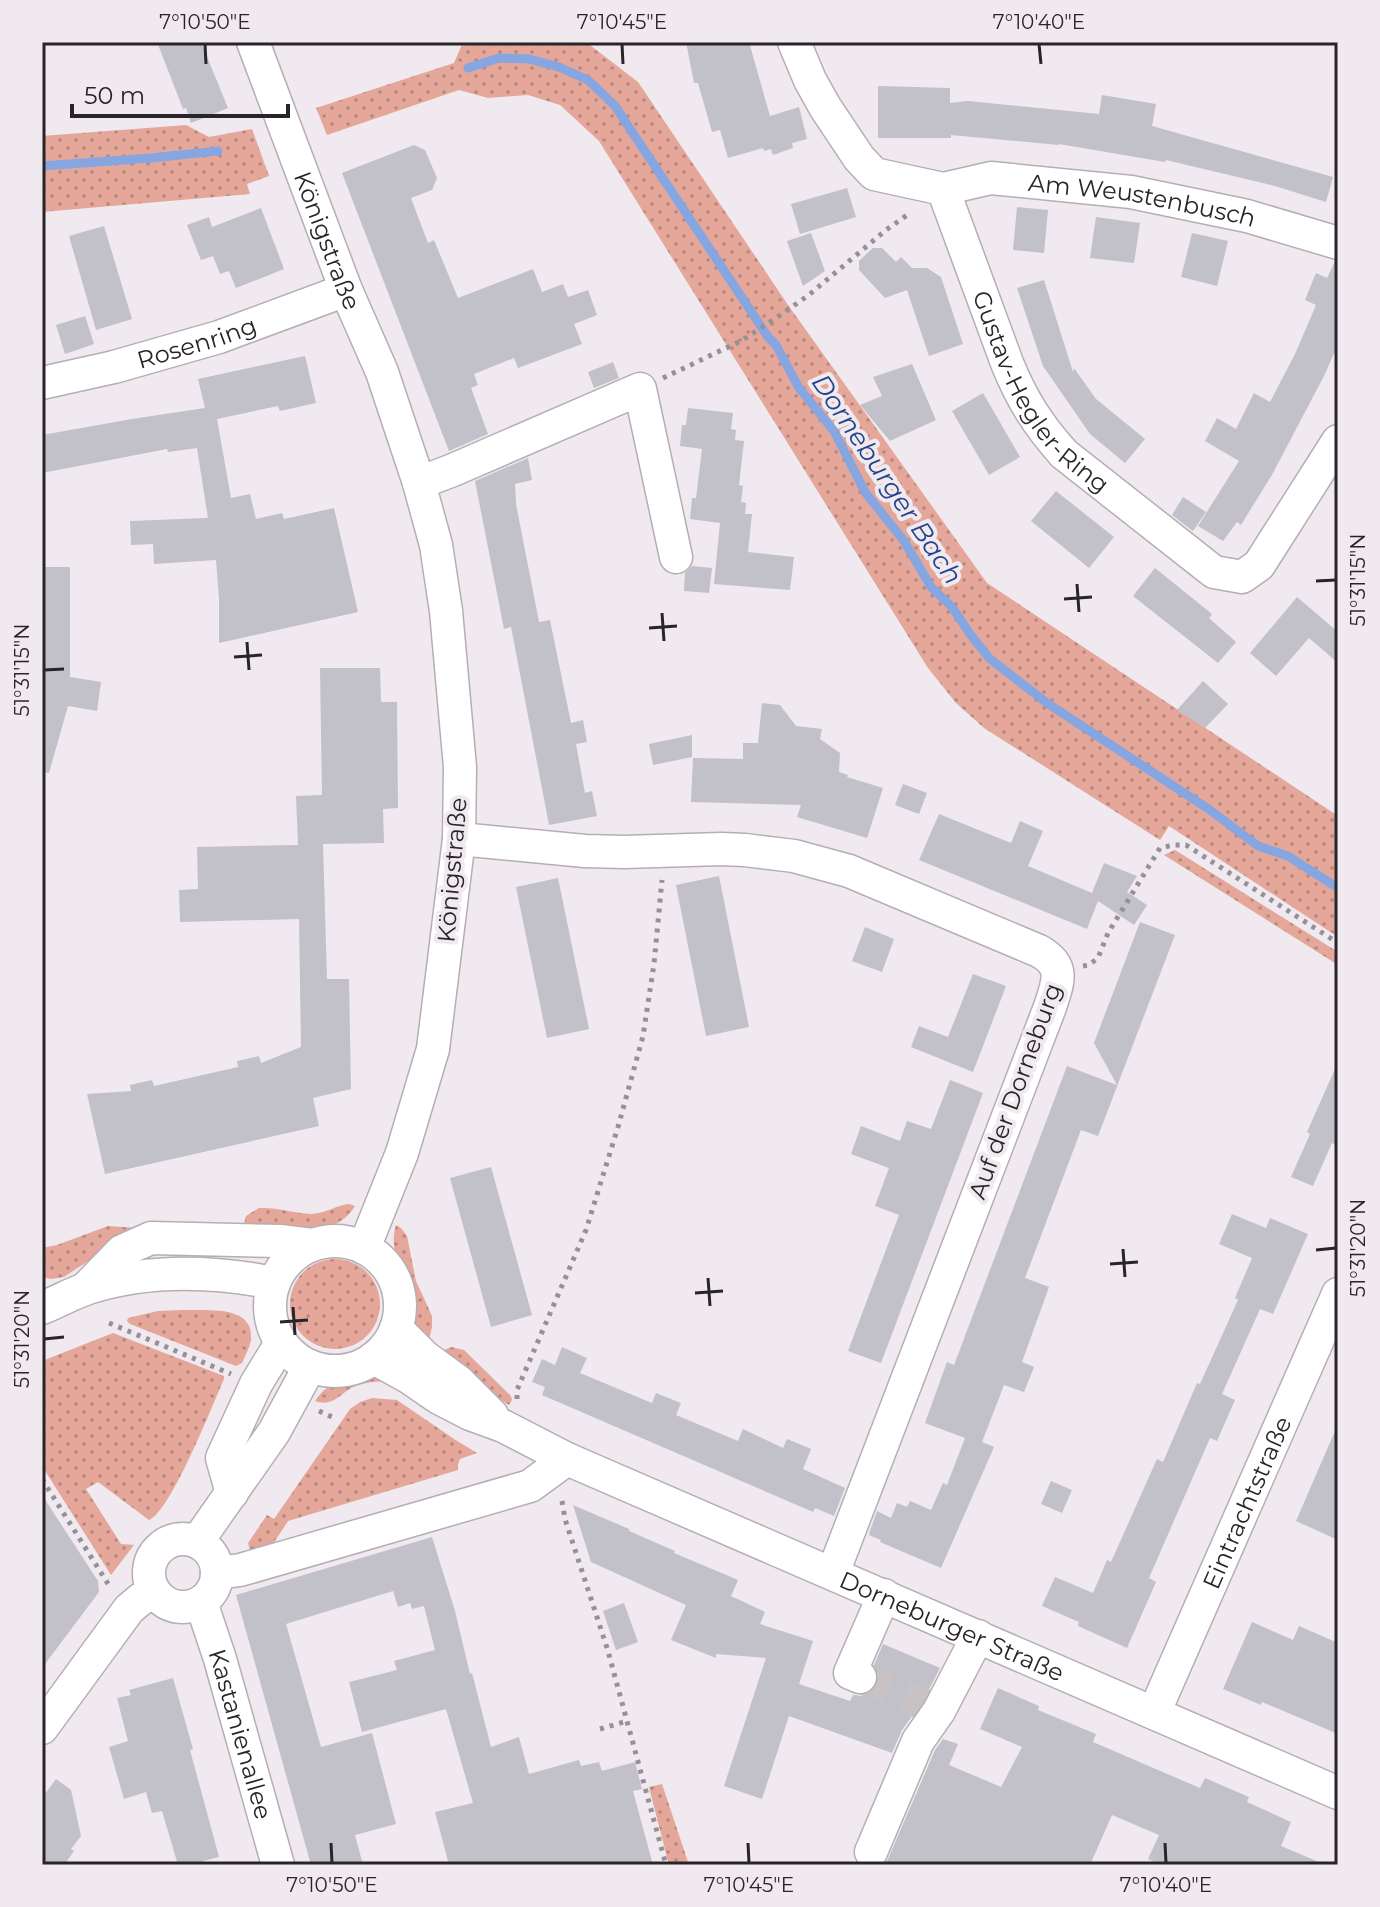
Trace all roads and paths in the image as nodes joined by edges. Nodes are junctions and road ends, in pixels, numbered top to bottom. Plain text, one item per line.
1 (253, 42) edge
2 (794, 42) edge
3 (943, 189) junction
4 (1338, 243) edge
5 (346, 290) junction
6 (42, 383) edge
7 (640, 389) junction
8 (1338, 441) edge
9 (419, 483) junction
10 (676, 557) dead end
11 (459, 839) junction
12 (664, 851) junction
13 (1338, 943) edge
14 (1058, 972) junction
15 (312, 1245) junction
16 (364, 1248) junction
17 (274, 1283) junction
18 (85, 1289) junction
19 (1338, 1294) edge
20 (42, 1308) edge
21 (109, 1323) dead end
22 (396, 1328) junction
23 (281, 1343) junction
24 (374, 1358) junction
25 (310, 1366) junction
26 (243, 1379) dead end
27 (503, 1426) junction
28 (558, 1466) junction
29 (42, 1479) edge
30 (232, 1493) junction
31 (197, 1542) junction
32 (217, 1573) junction
33 (833, 1573) junction
34 (884, 1595) junction
35 (142, 1601) junction
36 (201, 1602) junction
37 (978, 1636) junction
38 (860, 1677) dead end
39 (1154, 1713) junction
40 (627, 1721) junction
41 (42, 1728) edge
42 (600, 1729) dead end
43 (1338, 1793) edge
44 (871, 1852) dead end
45 (278, 1865) edge
46 (666, 1865) edge

1 - 5 street, Königstraße
2 - 3 street
3 - 4 street, Am Weustenbusch
3 - 7 path
3 - 8 street, Gustav-Hegler-Ring
5 - 6 street, Rosenring
5 - 9 street, Königstraße
7 - 9 street
7 - 10 street
9 - 11 street, Königstraße
11 - 12 street, Auf der Dorneburg
11 - 16 street, Königstraße
12 - 14 street, Auf der Dorneburg
12 - 27 path
13 - 14 path
14 - 33 street, Auf der Dorneburg
15 - 16 street
15 - 17 street
15 - 18 street
16 - 22 street
17 - 18 street
17 - 23 street
18 - 20 street
19 - 39 street, Eintrachtstraße
21 - 26 path
22 - 24 street
22 - 27 street, Dorneburger Straße
23 - 25 street
23 - 30 street
24 - 25 street
24 - 27 street, Dorneburger Straße
25 - 30 street
27 - 28 street, Dorneburger Straße
28 - 32 street
28 - 33 street, Dorneburger Straße
28 - 40 path
29 - 35 path
30 - 31 street
31 - 32 street
31 - 35 street
32 - 36 street
33 - 34 street, Dorneburger Straße
34 - 37 street, Dorneburger Straße
34 - 38 street
35 - 36 street
35 - 41 street
36 - 45 street, Kastanienallee
37 - 39 street, Dorneburger Straße
37 - 44 street
39 - 43 street, Dorneburger Straße
40 - 42 path
40 - 46 path

